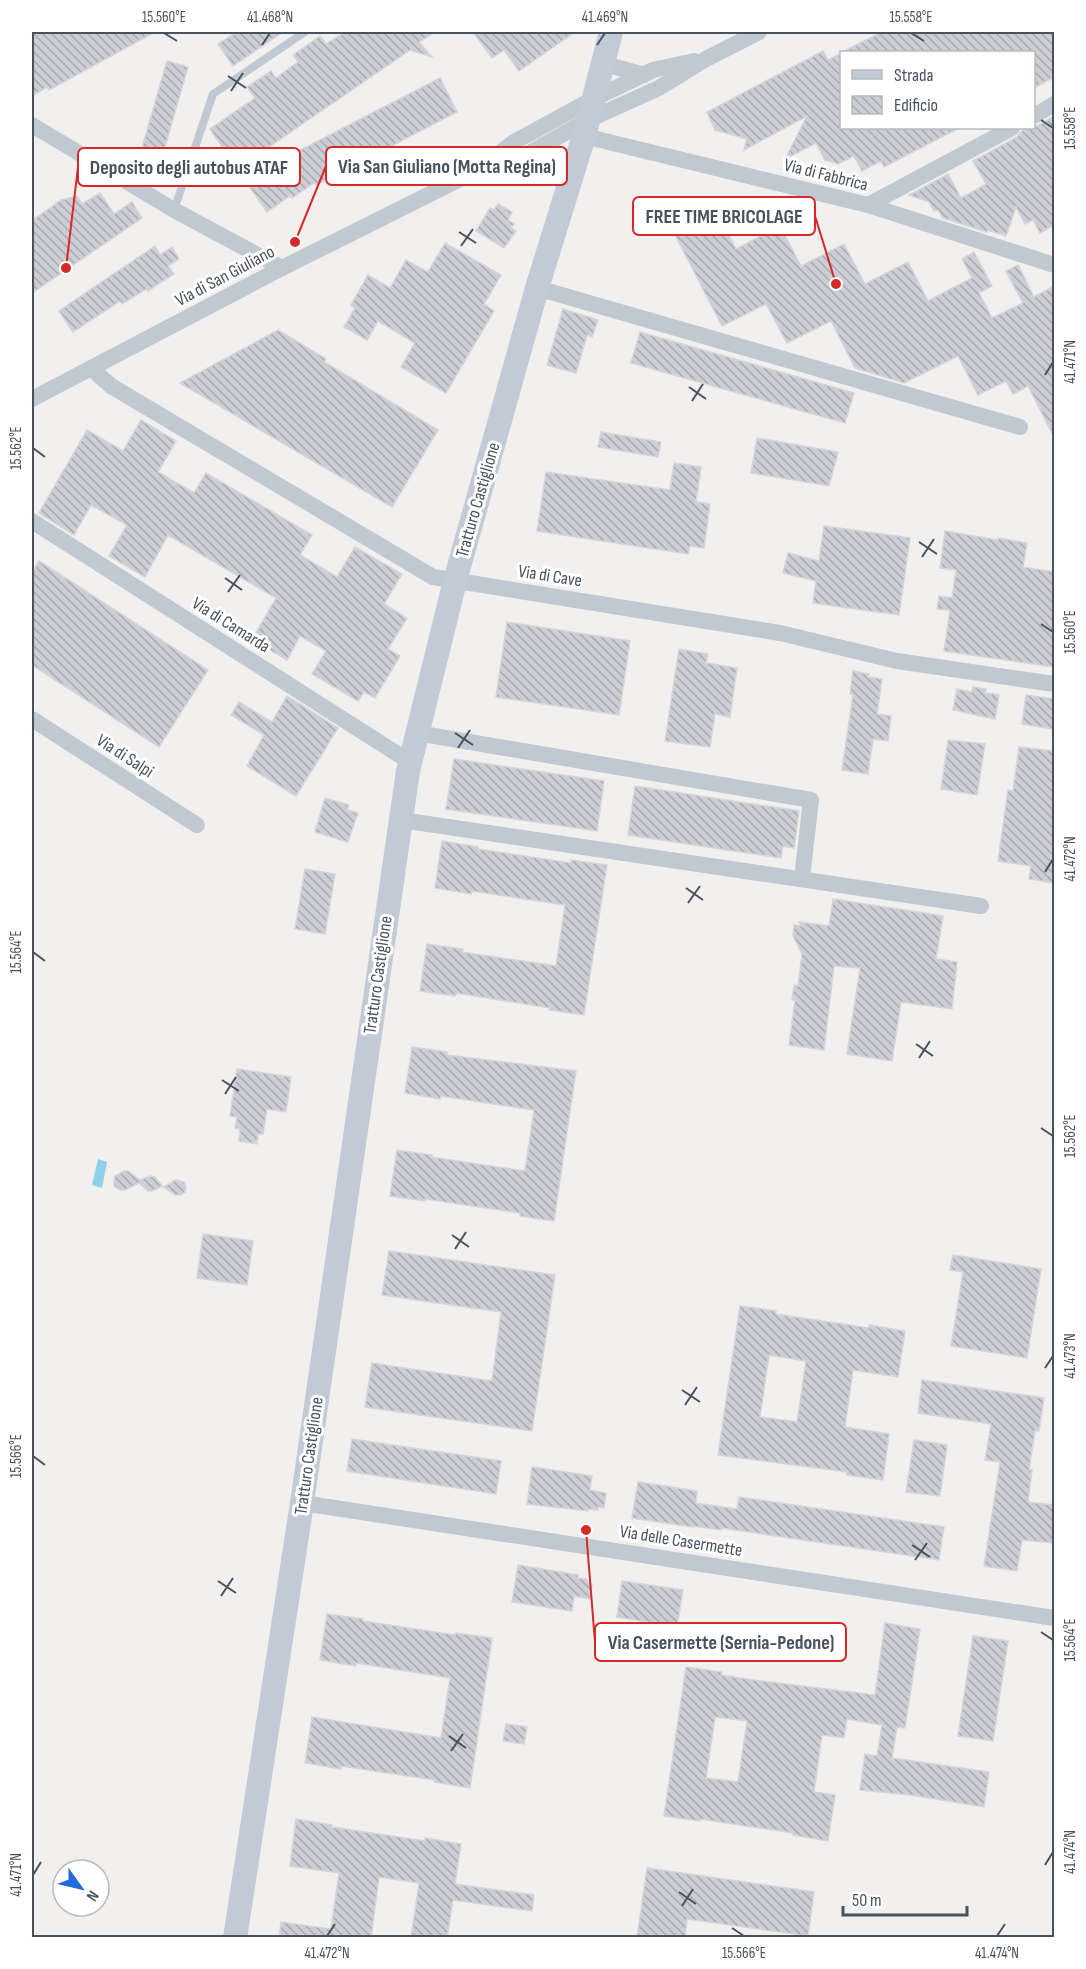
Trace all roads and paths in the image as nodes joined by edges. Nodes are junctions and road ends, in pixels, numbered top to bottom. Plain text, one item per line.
1 (305, 32) edge
2 (610, 32) edge
3 (759, 32) edge
4 (706, 59) junction
5 (602, 63) junction
6 (644, 75) junction
7 (1054, 104) edge
8 (1035, 115) edge
9 (588, 118) junction
10 (32, 126) edge
11 (1010, 129) edge
12 (543, 145) junction
13 (575, 165) junction
14 (478, 170) junction
15 (868, 205) junction
16 (174, 210) junction
17 (1054, 265) edge
18 (282, 268) junction
19 (537, 288) junction
20 (91, 368) junction
21 (32, 399) edge
22 (1020, 427) dead end
23 (32, 521) edge
24 (455, 581) junction
25 (1054, 684) edge
26 (32, 718) edge
27 (417, 733) junction
28 (410, 762) junction
29 (401, 820) junction
30 (197, 825) dead end
31 (802, 878) junction
32 (981, 906) dead end
33 (302, 1503) junction
34 (1054, 1618) edge
35 (235, 1938) edge

1 - 16 lane
2 - 5 street, Tratturo Castiglione
3 - 4 street, Via di San Giuliano
4 - 6 street
4 - 9 street, Via di San Giuliano
5 - 6 street
5 - 9 street, Tratturo Castiglione
6 - 9 street
7 - 8 street
9 - 12 street, Via di San Giuliano
9 - 13 street, Tratturo Castiglione
9 - 14 street
9 - 15 street, Via di Fabbrica
10 - 16 street
11 - 15 street
12 - 13 street
12 - 14 street, Via di San Giuliano
13 - 19 street, Tratturo Castiglione
14 - 18 street, Via di San Giuliano
15 - 17 street, Via di Fabbrica
16 - 18 street
18 - 20 street, Via di San Giuliano
19 - 22 street
19 - 24 street, Tratturo Castiglione
20 - 21 street, Via di San Giuliano
20 - 24 street, Via di Cave
23 - 28 street, Via di Camarda
24 - 25 street, Via di Cave
24 - 27 street, Tratturo Castiglione
26 - 30 street, Via di Salpi
27 - 28 street, Tratturo Castiglione
27 - 31 street
28 - 29 street, Tratturo Castiglione
29 - 31 street
29 - 33 street, Tratturo Castiglione
31 - 32 street
33 - 34 street, Via delle Casermette
33 - 35 street, Tratturo Castiglione

